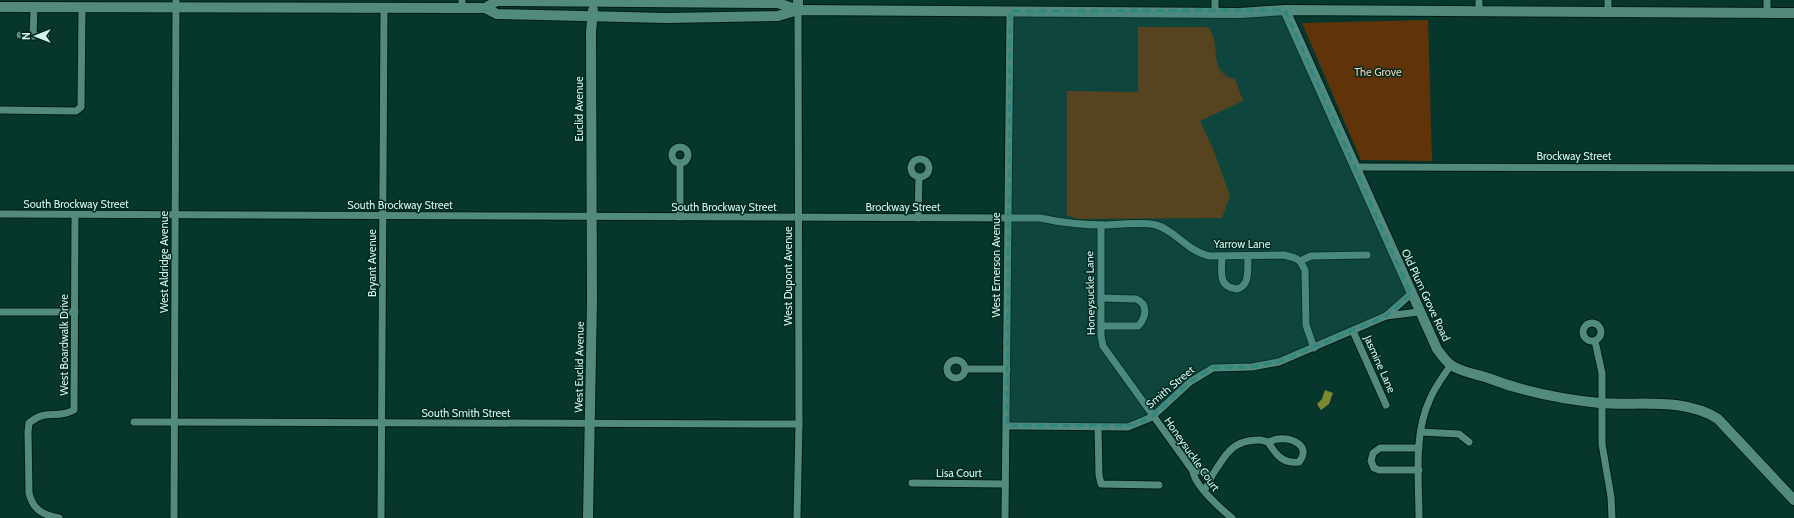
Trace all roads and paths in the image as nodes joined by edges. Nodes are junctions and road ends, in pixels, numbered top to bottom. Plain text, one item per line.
1 (593, 0) edge
2 (1215, 0) edge
3 (1479, 0) edge
4 (1608, 0) edge
5 (1767, 0) edge
6 (7, 4) edge
7 (176, 4) edge
8 (462, 4) edge
9 (798, 5) edge
10 (34, 7) junction
11 (82, 7) junction
12 (384, 8) junction
13 (485, 8) junction
14 (1285, 10) junction
15 (1010, 11) junction
16 (1479, 11) junction
17 (1215, 12) junction
18 (1608, 12) junction
19 (1767, 12) junction
20 (1794, 13) edge
21 (593, 16) junction
22 (20, 36) dead end
23 (33, 36) junction
24 (46, 36) dead end
25 (0, 110) edge
26 (680, 163) dead end
27 (1354, 167) junction
28 (1794, 168) edge
29 (919, 177) dead end
30 (0, 214) edge
31 (75, 215) junction
32 (175, 215) junction
33 (384, 215) junction
34 (591, 217) junction
35 (680, 217) junction
36 (799, 218) junction
37 (918, 218) junction
38 (1007, 218) junction
39 (1101, 225) junction
40 (1367, 255) dead end
41 (1222, 256) junction
42 (1248, 256) junction
43 (1300, 261) junction
44 (1411, 294) junction
45 (1101, 298) junction
46 (0, 312) edge
47 (75, 312) junction
48 (1420, 312) junction
49 (1386, 316) junction
50 (1101, 326) junction
51 (1353, 331) junction
52 (1595, 341) dead end
53 (1314, 348) junction
54 (1451, 365) junction
55 (965, 369) dead end
56 (1007, 369) junction
57 (1602, 403) junction
58 (1386, 405) dead end
59 (1152, 417) junction
60 (134, 422) dead end
61 (174, 422) junction
62 (383, 423) junction
63 (590, 424) junction
64 (799, 424) junction
65 (1007, 426) junction
66 (1098, 427) junction
67 (1421, 432) junction
68 (1268, 442) junction
69 (1469, 442) dead end
70 (1419, 448) junction
71 (1419, 470) junction
72 (1193, 471) junction
73 (1211, 477) junction
74 (912, 483) dead end
75 (1005, 484) junction
76 (1159, 485) dead end
77 (1204, 490) junction
78 (1794, 500) edge
79 (59, 518) edge
80 (174, 518) edge
81 (381, 518) edge
82 (588, 518) edge
83 (798, 518) edge
84 (1004, 518) edge
85 (1232, 518) edge
86 (1419, 518) edge
87 (1612, 518) edge

1 - 9 main road
1 - 13 main road
1 - 21 main road, Euclid Avenue
2 - 17 street
3 - 16 street
4 - 18 street
5 - 19 street
6 - 10 main road
7 - 11 main road
7 - 12 main road
7 - 32 street, West Aldridge Avenue
8 - 12 main road
8 - 13 main road
9 - 15 main road
9 - 21 main road
9 - 36 street, West Dupont Avenue
10 - 11 main road
10 - 23 street
11 - 25 street
12 - 33 street, Bryant Avenue
13 - 21 main road
14 - 16 main road
14 - 17 main road
14 - 27 main road, Old Plum Grove Road
15 - 17 main road
15 - 38 street, West Emerson Avenue
16 - 18 main road
18 - 19 main road
19 - 20 main road
21 - 34 main road, Euclid Avenue
22 - 23 street
23 - 24 street
26 - 35 street
27 - 28 street, Brockway Street
27 - 44 main road, Old Plum Grove Road
29 - 37 street
30 - 31 street, South Brockway Street
31 - 32 street, South Brockway Street
31 - 47 street, West Boardwalk Drive
32 - 33 street, South Brockway Street
32 - 61 street, West Aldridge Avenue
33 - 34 street, South Brockway Street
33 - 62 street, Bryant Avenue
34 - 35 street, South Brockway Street
34 - 63 main road, West Euclid Avenue
35 - 36 street, South Brockway Street
36 - 37 street, Brockway Street
36 - 64 street, West Dupont Avenue
37 - 38 street, Brockway Street
38 - 39 street, Yarrow Lane
38 - 56 street, West Emerson Avenue
39 - 41 street, Yarrow Lane
39 - 45 street, Honeysuckle Lane
40 - 43 street
41 - 42 street, Yarrow Lane
41 - 42 street
42 - 43 street, Yarrow Lane
43 - 53 street
44 - 48 main road, Old Plum Grove Road
44 - 49 street, Smith Street
45 - 50 street, Honeysuckle Lane
45 - 50 street
46 - 47 street
47 - 79 street, West Boardwalk Drive
48 - 49 street, Smith Street
48 - 54 main road, Old Plum Grove Road
49 - 51 street, Smith Street
50 - 59 street, Honeysuckle Lane
51 - 53 street, Smith Street
51 - 58 street, Jasmine Lane
52 - 57 street
53 - 59 street, Smith Street
54 - 57 main road
54 - 67 street
55 - 56 street
56 - 65 street, West Emerson Avenue
57 - 78 main road
57 - 87 street
59 - 66 street, Smith Street
59 - 72 street, Honeysuckle Court
60 - 61 street, South Smith Street
61 - 62 street, South Smith Street
61 - 80 street, West Aldridge Avenue
62 - 63 street, South Smith Street
62 - 81 street, Bryant Avenue
63 - 64 street, South Smith Street
63 - 82 main road, West Euclid Avenue
64 - 83 street, West Dupont Avenue
65 - 66 street, Smith Street
65 - 75 street, West Emerson Avenue
66 - 76 street
67 - 69 street
67 - 70 street
68 - 68 street
68 - 73 street
70 - 71 street
70 - 71 street
71 - 86 street
72 - 73 street
72 - 77 street, Honeysuckle Court
73 - 77 street
74 - 75 street, Lisa Court
75 - 84 street, West Emerson Avenue
77 - 85 street, Honeysuckle Court

